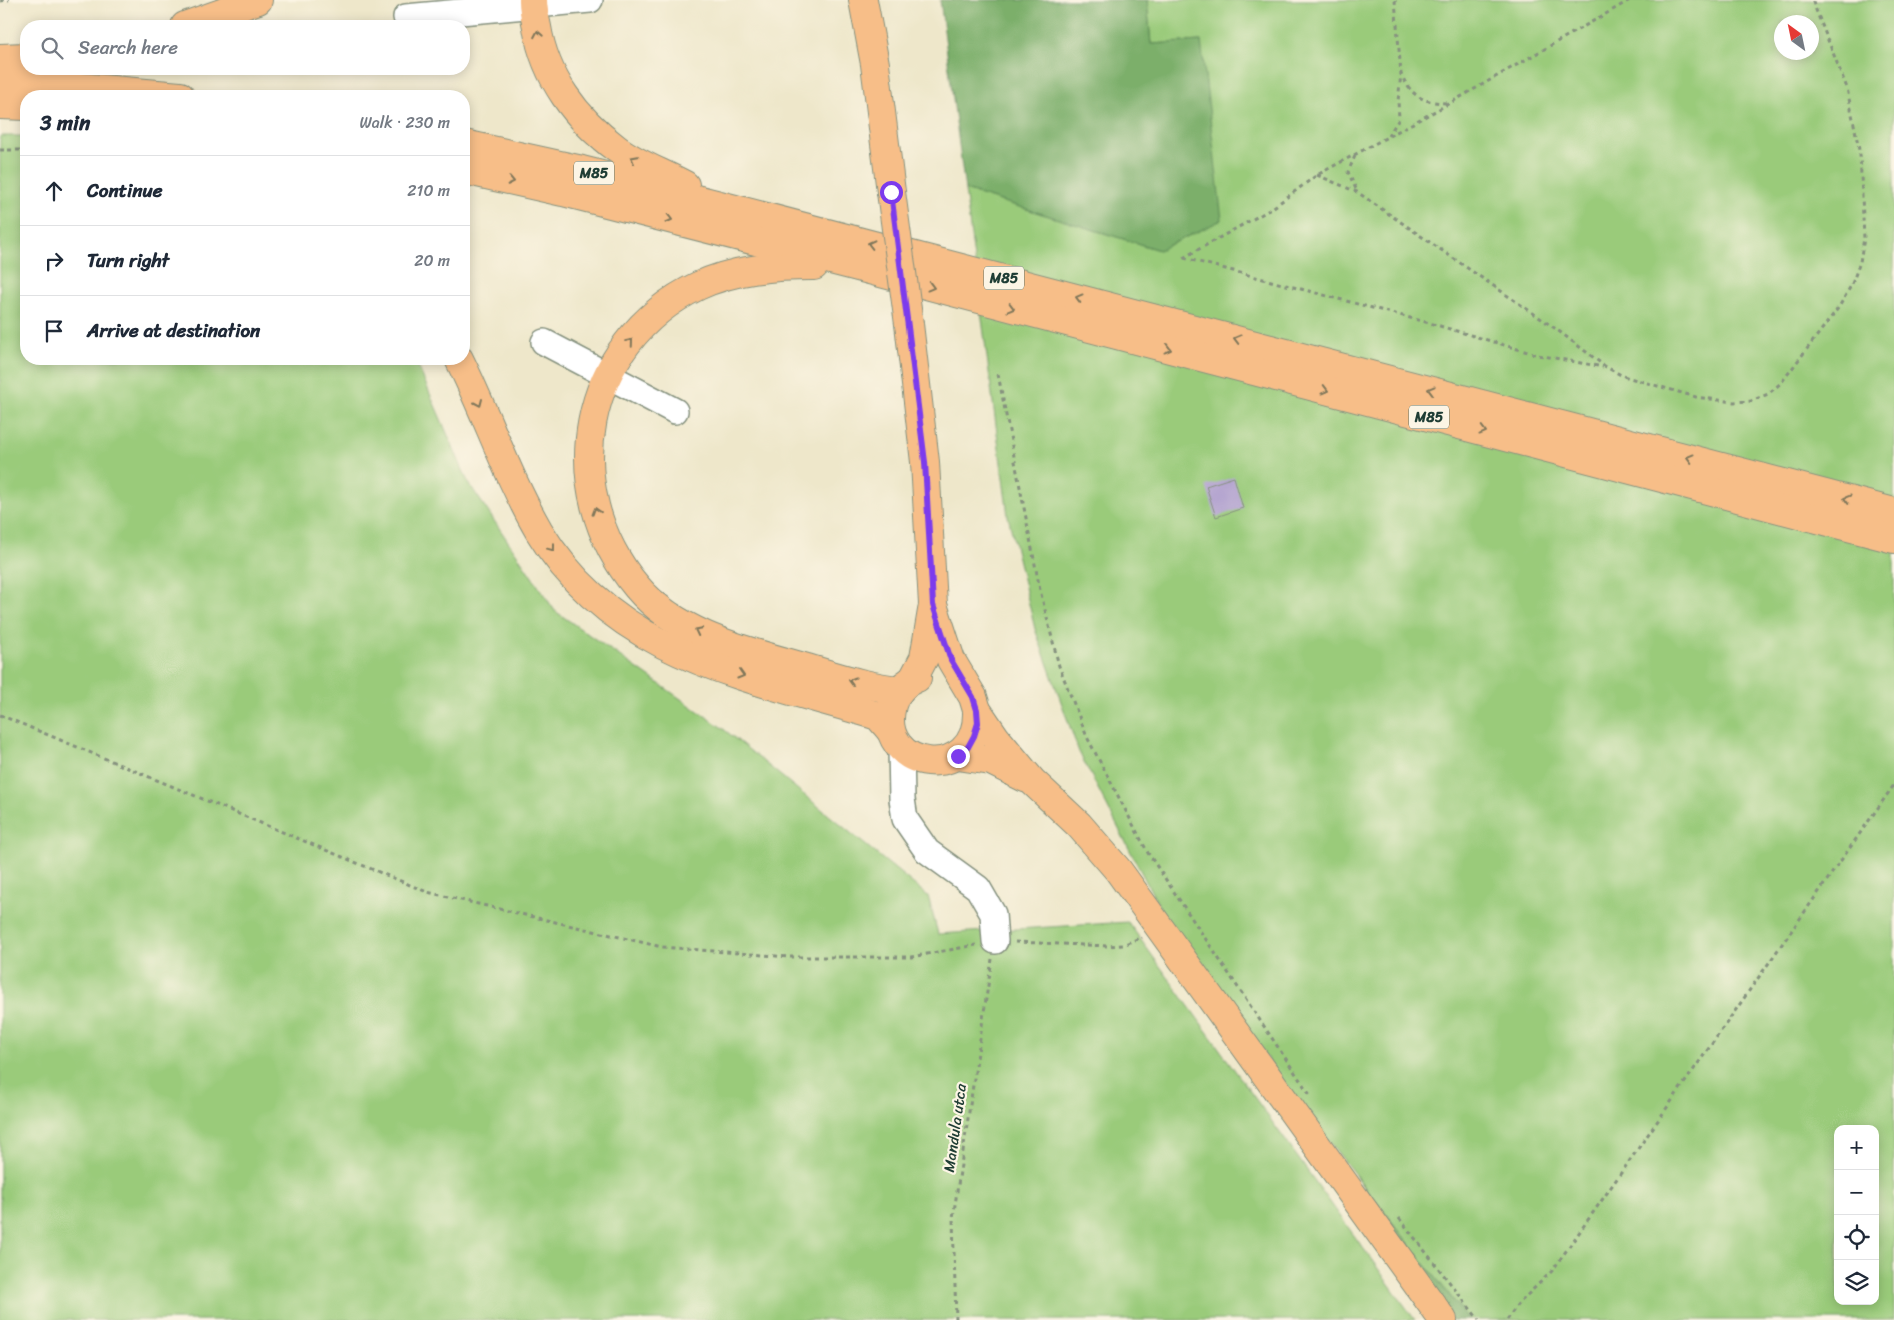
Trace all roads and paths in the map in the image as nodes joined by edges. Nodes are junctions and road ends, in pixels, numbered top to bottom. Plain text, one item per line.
1 (9, 0) edge
2 (258, 0) edge
3 (590, 0) edge
4 (864, 0) edge
5 (1395, 0) edge
6 (1630, 0) edge
7 (1812, 0) edge
8 (0, 1) edge
9 (533, 2) edge
10 (406, 17) dead end
11 (202, 20) edge
12 (20, 56) edge
13 (0, 58) edge
14 (1401, 74) junction
15 (0, 80) edge
16 (112, 90) edge
17 (1450, 103) junction
18 (0, 105) edge
19 (20, 106) edge
20 (1386, 139) junction
21 (470, 145) edge
22 (0, 150) edge
23 (20, 150) edge
24 (1355, 156) junction
25 (470, 171) edge
26 (1317, 175) junction
27 (1357, 192) junction
28 (724, 206) junction
29 (850, 265) junction
30 (544, 342) dead end
31 (462, 365) edge
32 (1606, 367) junction
33 (998, 374) dead end
34 (607, 377) junction
35 (675, 411) dead end
36 (1894, 512) edge
37 (1894, 539) edge
38 (933, 605) junction
39 (906, 685) junction
40 (971, 698) junction
41 (0, 715) edge
42 (905, 746) junction
43 (958, 756) junction
44 (1032, 781) junction
45 (1894, 785) edge
46 (1158, 927) junction
47 (995, 941) junction
48 (1314, 1101) dead end
49 (1395, 1213) dead end
50 (956, 1320) edge
51 (1443, 1320) edge
52 (1478, 1320) edge
53 (1507, 1320) edge

1 - 8 path
2 - 11 main road
3 - 9 lane
4 - 38 main road, bridge
5 - 14 path
6 - 17 path
7 - 32 path
9 - 10 lane
28 -> 9 main road
12 - 13 main road
14 - 17 path
14 - 20 path
15 - 16 main road
17 - 20 path
18 - 19 main road
20 - 24 path
21 - 28 main road, M85
22 - 23 path
24 - 26 path
24 - 27 path
25 -> 29 main road, M85
26 - 27 path
26 - 32 path
27 - 32 path
36 -> 28 main road, M85
34 -> 29 main road
29 -> 37 main road, M85
30 - 34 lane
31 -> 42 main road
33 - 48 path
34 - 35 lane
39 -> 34 main road
38 - 39 main road
38 - 40 main road
39 - 40 main road
39 - 42 main road
40 - 43 main road
40 - 44 main road
41 - 47 path
42 - 43 main road
42 - 47 lane
43 - 44 main road
44 - 46 main road
45 - 53 path
46 - 47 path
46 - 51 main road
47 - 50 path, Mandula utca
49 - 52 path

